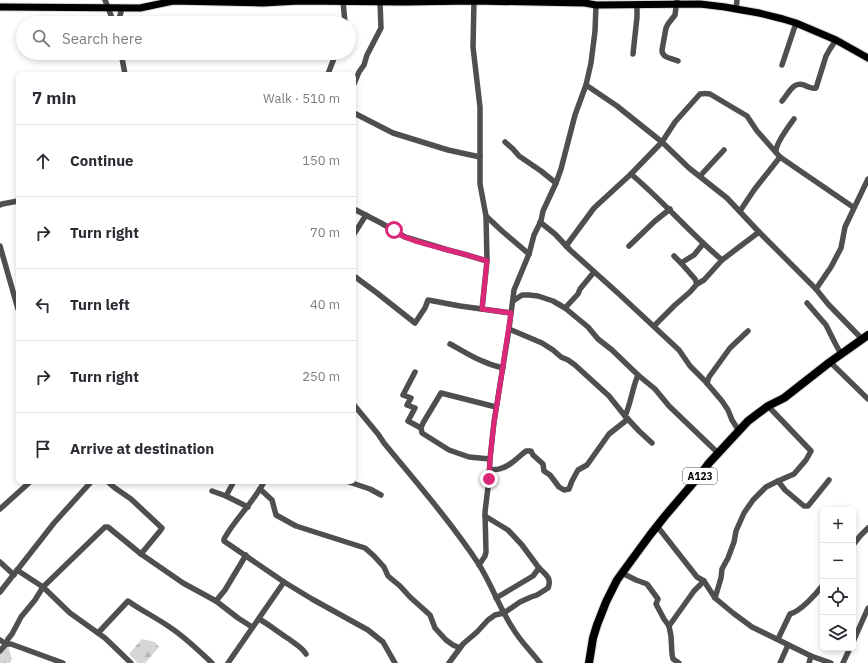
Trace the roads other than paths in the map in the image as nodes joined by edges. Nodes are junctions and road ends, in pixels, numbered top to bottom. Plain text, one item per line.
1 (105, 0) edge
2 (173, 0) edge
3 (737, 0) edge
4 (263, 1) edge
5 (342, 1) edge
6 (474, 1) junction
7 (380, 2) junction
8 (535, 2) edge
9 (585, 2) edge
10 (677, 2) edge
11 (637, 4) junction
12 (596, 5) junction
13 (0, 7) edge
14 (107, 8) junction
15 (122, 8) junction
16 (736, 10) junction
17 (111, 16) edge
18 (120, 16) edge
19 (344, 16) edge
20 (796, 23) junction
21 (836, 40) junction
22 (633, 54) dead end
23 (868, 58) edge
24 (122, 60) edge
25 (333, 60) edge
26 (678, 61) dead end
27 (782, 65) dead end
28 (125, 72) edge
29 (329, 72) edge
30 (356, 79) edge
31 (586, 85) junction
32 (782, 101) dead end
33 (356, 114) edge
34 (794, 119) dead end
35 (505, 142) dead end
36 (662, 142) junction
37 (724, 150) dead end
38 (776, 151) junction
39 (780, 156) junction
40 (480, 157) junction
41 (630, 174) junction
42 (700, 176) junction
43 (868, 179) edge
44 (556, 183) junction
45 (16, 201) edge
46 (0, 205) edge
47 (853, 207) junction
48 (670, 209) junction
49 (356, 210) edge
50 (740, 211) junction
51 (366, 215) junction
52 (486, 216) junction
53 (540, 222) junction
54 (356, 231) edge
55 (759, 232) junction
56 (703, 244) junction
57 (0, 246) edge
58 (566, 246) junction
59 (629, 246) dead end
60 (530, 254) junction
61 (674, 256) dead end
62 (722, 260) junction
63 (487, 261) junction
64 (681, 263) junction
65 (594, 272) junction
66 (356, 277) edge
67 (697, 284) junction
68 (816, 289) junction
69 (16, 301) edge
70 (513, 301) junction
71 (807, 303) dead end
72 (565, 308) junction
73 (482, 309) junction
74 (511, 313) junction
75 (654, 326) junction
76 (509, 329) junction
77 (748, 331) dead end
78 (865, 337) edge
79 (450, 344) dead end
80 (841, 354) junction
81 (830, 362) junction
82 (503, 368) junction
83 (415, 372) dead end
84 (638, 375) junction
85 (707, 382) junction
86 (868, 399) edge
87 (768, 406) junction
88 (356, 407) edge
89 (496, 407) junction
90 (626, 418) junction
91 (421, 428) junction
92 (739, 431) junction
93 (652, 443) dead end
94 (718, 453) junction
95 (490, 459) junction
96 (490, 470) junction
97 (829, 480) dead end
98 (778, 481) junction
99 (28, 484) edge
100 (90, 484) edge
101 (110, 484) edge
102 (233, 484) edge
103 (263, 484) edge
104 (355, 484) edge
105 (260, 489) junction
106 (212, 491) dead end
107 (381, 495) dead end
108 (226, 496) junction
109 (248, 507) junction
110 (0, 509) edge
111 (485, 516) junction
112 (657, 526) junction
113 (868, 528) edge
114 (855, 543) edge
115 (141, 554) junction
116 (246, 555) junction
117 (0, 562) edge
118 (479, 565) junction
119 (539, 568) junction
120 (15, 573) junction
121 (622, 573) junction
122 (704, 581) junction
123 (284, 582) junction
124 (43, 587) junction
125 (820, 589) edge
126 (0, 592) edge
127 (496, 598) junction
128 (715, 598) junction
129 (216, 601) junction
130 (868, 608) edge
131 (504, 613) junction
132 (259, 619) junction
133 (669, 626) junction
134 (252, 627) junction
135 (98, 633) junction
136 (856, 635) edge
137 (778, 639) junction
138 (0, 640) edge
139 (6, 644) junction
140 (788, 645) junction
141 (460, 648) junction
142 (0, 651) edge
143 (849, 651) edge
144 (306, 654) dead end
145 (811, 656) junction
146 (63, 663) edge
147 (130, 663) edge
148 (212, 663) edge
149 (228, 663) edge
150 (395, 663) edge
151 (449, 663) edge
152 (540, 663) edge
153 (588, 663) edge
154 (679, 663) edge
155 (780, 663) edge
156 (809, 663) edge
157 (831, 663) edge
158 (843, 663) edge

1 - 14 street
2 - 4 main road
2 - 15 main road
3 - 16 street
4 - 5 main road
5 - 7 main road
5 - 19 street
6 - 7 main road
6 - 8 main road
6 - 40 street
7 - 30 street
8 - 9 main road
9 - 12 main road
10 - 11 main road
10 - 16 main road
10 - 26 street
11 - 12 main road
11 - 22 street
12 - 31 street
13 - 14 main road
14 - 15 main road
14 - 17 street
15 - 18 street
16 - 20 main road
20 - 21 main road
20 - 27 street
21 - 23 main road
21 - 32 street
24 - 28 street
25 - 29 street
31 - 36 street
31 - 44 street
33 - 40 street
34 - 38 street
35 - 44 street
36 - 38 street
36 - 41 street
36 - 42 street
37 - 42 street
38 - 39 street
39 - 47 street
39 - 50 street
40 - 52 street
41 - 48 street
41 - 58 street
42 - 50 street
43 - 47 street
44 - 53 street
45 - 46 street
47 - 68 street
48 - 56 street
48 - 59 street
49 - 51 street
50 - 55 street
51 - 54 street
51 - 63 street
52 - 60 street
52 - 63 street
53 - 58 street
53 - 60 street
55 - 62 street
55 - 68 street
56 - 62 street
56 - 64 street
57 - 69 street
58 - 65 street
60 - 70 street
61 - 64 street
62 - 67 street
63 - 73 street
64 - 67 street
65 - 72 street
65 - 75 street
66 - 73 street
67 - 75 street
68 - 78 street
70 - 72 street
70 - 74 street
71 - 80 street
72 - 84 street
73 - 74 street
74 - 76 street
75 - 85 street
76 - 82 street
76 - 90 street
77 - 85 street
78 - 80 highway, A123
79 - 82 street
80 - 81 highway, A123
81 - 86 street
81 - 87 highway, A123
82 - 89 street
83 - 91 street
84 - 90 street
84 - 94 street
85 - 92 street
87 - 92 highway, A123
87 - 98 street
88 - 118 street
89 - 91 street
89 - 95 street
90 - 93 street
90 - 96 street
91 - 95 street
92 - 94 highway, A123
94 - 112 highway, A123
95 - 96 street
96 - 111 street
97 - 98 street
98 - 128 street
99 - 110 street
100 - 120 street
101 - 115 street
102 - 108 street
103 - 105 street
104 - 107 street
105 - 109 street
105 - 141 street
106 - 108 street
108 - 109 street
109 - 116 street
111 - 118 street
111 - 119 street
112 - 121 highway, A123
112 - 122 street
113 - 114 street
115 - 124 street
115 - 129 street
116 - 123 street
116 - 129 street
117 - 120 street
118 - 127 street
119 - 127 street
119 - 131 street
120 - 124 street
120 - 126 street
121 - 133 street
121 - 153 highway, A123
122 - 128 street
122 - 133 street
123 - 132 street
123 - 150 street
124 - 135 street
124 - 139 street
125 - 137 street
127 - 131 street
128 - 137 street
129 - 134 street
130 - 136 street
131 - 141 street
131 - 152 street
132 - 134 street
132 - 144 street
133 - 154 street
134 - 149 street
135 - 147 street
135 - 148 street
137 - 140 street
138 - 139 street
139 - 142 street
139 - 146 street
140 - 145 street
140 - 155 street
141 - 151 street
143 - 158 street
145 - 156 street
145 - 157 street

